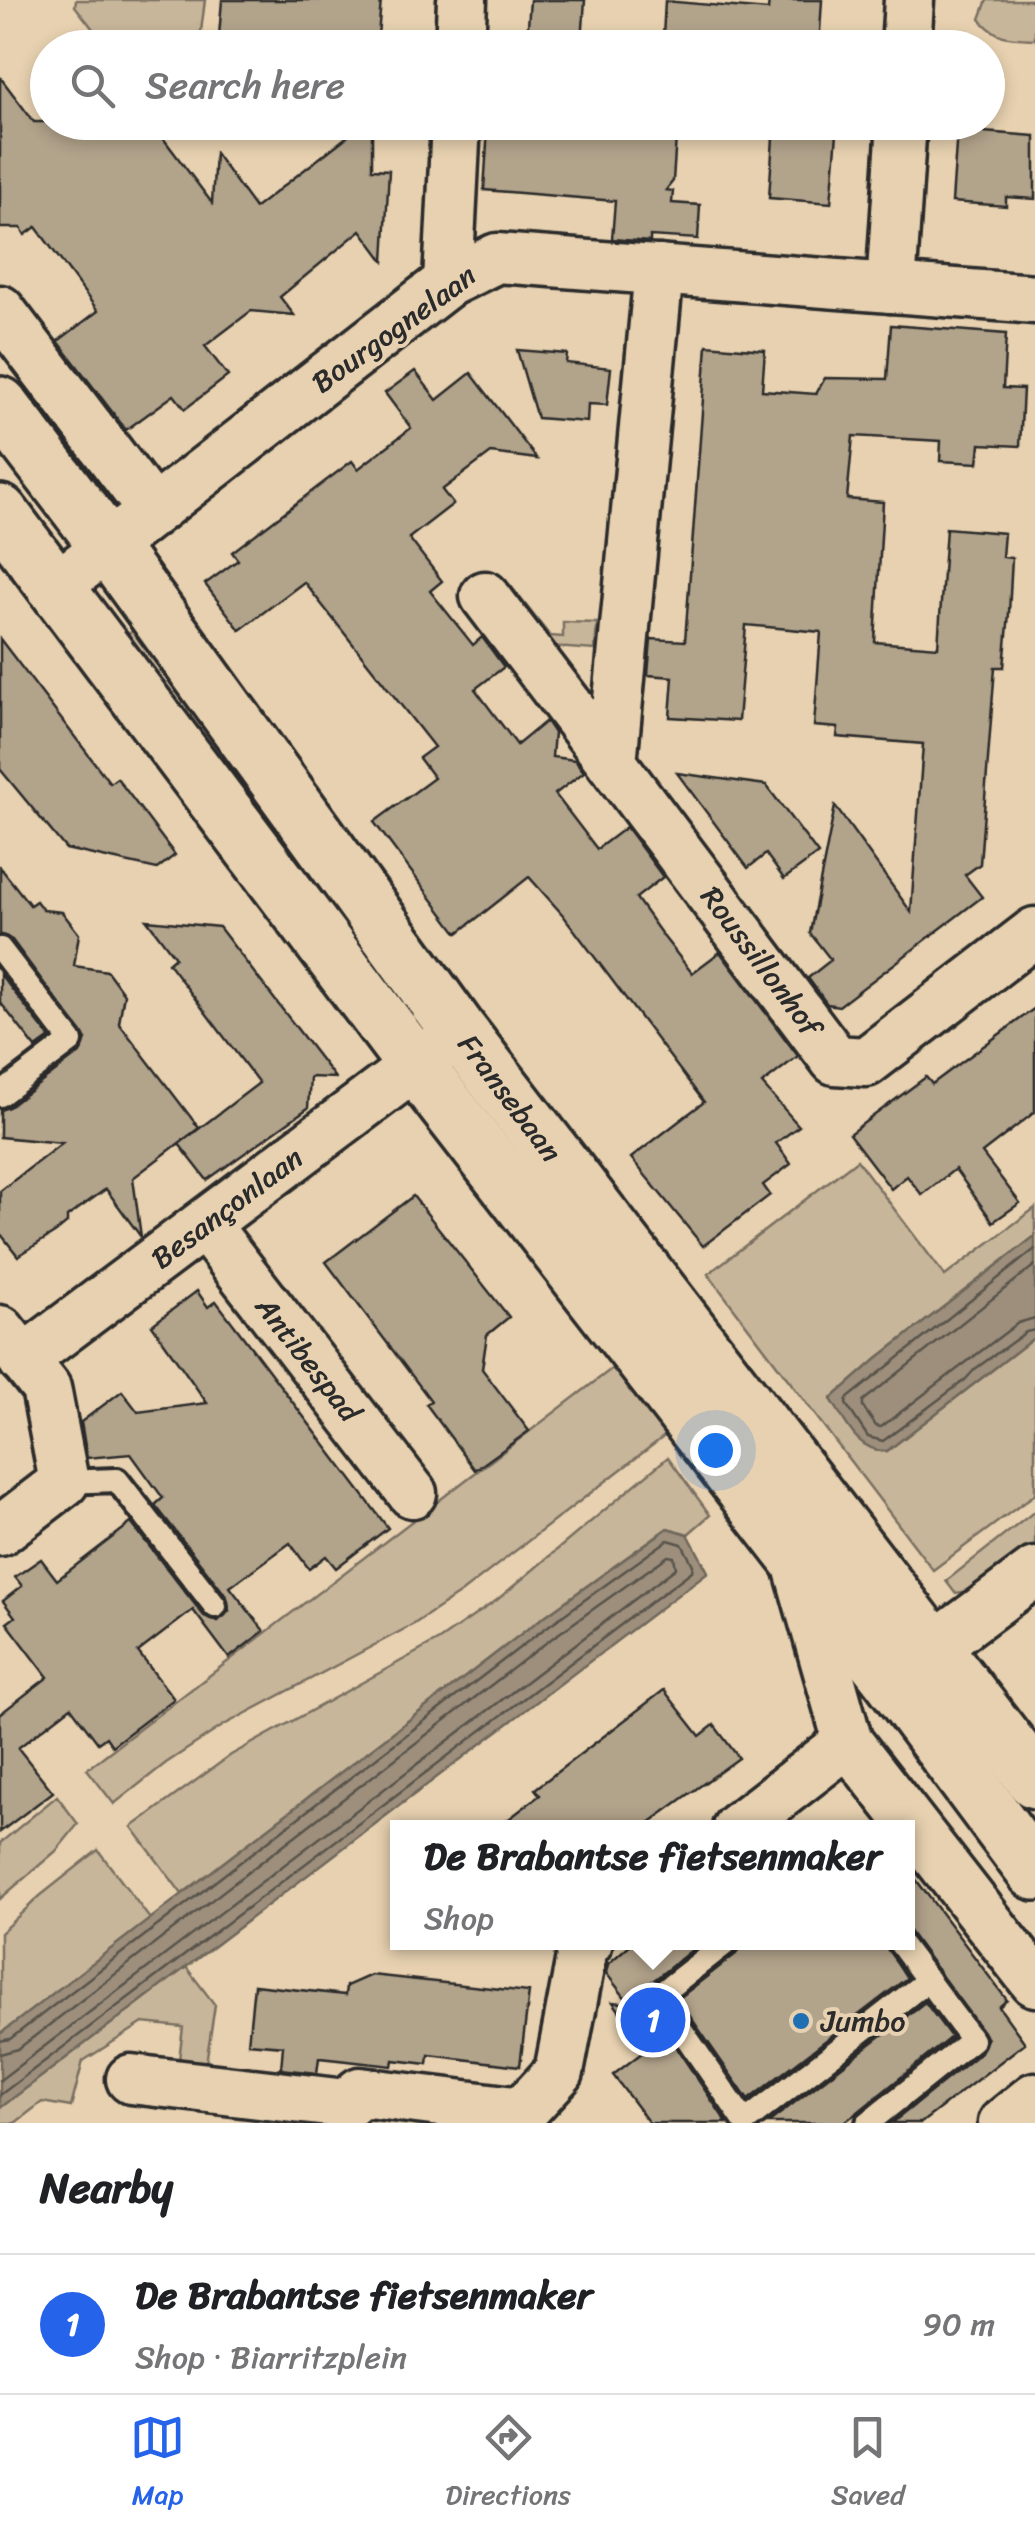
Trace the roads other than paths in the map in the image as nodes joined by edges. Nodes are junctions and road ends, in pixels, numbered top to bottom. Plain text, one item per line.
1 (462, 0) edge
2 (910, 0) edge
3 (461, 30) edge
4 (908, 30) edge
5 (455, 140) edge
6 (901, 140) edge
7 (659, 270) junction
8 (448, 282) junction
9 (891, 288) junction
10 (1035, 299) edge
11 (0, 310) edge
12 (0, 405) edge
13 (152, 510) junction
14 (0, 513) edge
15 (107, 545) junction
16 (56, 586) junction
17 (485, 596) dead end
18 (612, 763) junction
19 (1035, 932) edge
20 (0, 949) edge
21 (460, 1033) junction
22 (416, 1066) junction
23 (0, 1095) edge
24 (205, 1224) junction
25 (11, 1345) edge
26 (64, 1482) junction
27 (412, 1493) dead end
28 (0, 1531) edge
29 (796, 1560) junction
30 (1035, 1572) edge
31 (215, 1606) dead end
32 (934, 1646) junction
33 (892, 1680) junction
34 (848, 1742) junction
35 (1035, 1780) edge
36 (747, 1820) edge
37 (909, 1820) edge
38 (915, 1828) edge
39 (1035, 1872) edge
40 (581, 1950) edge
41 (717, 1950) edge
42 (905, 1950) edge
43 (928, 1980) junction
44 (1035, 1982) edge
45 (131, 2078) dead end
46 (1035, 2096) edge
47 (345, 2113) edge
48 (517, 2117) edge
49 (868, 2123) edge
50 (1003, 2123) edge

1 - 3 street
2 - 4 street
5 - 8 street
6 - 9 street
7 - 8 street, Bourgognelaan
7 - 9 street, Bourgognelaan
7 - 18 street
8 - 13 street, Bourgognelaan
9 - 10 street, Bourgognelaan
11 - 13 street
12 - 15 street, Fransebaan
13 - 15 street, Bourgognelaan
14 - 16 street, Fransebaan
15 - 16 street, Bourgognelaan
15 - 21 street, Fransebaan
16 - 22 street, Fransebaan
17 - 18 street, Roussillonhof
18 - 19 street, Roussillonhof
20 - 23 lane
21 - 22 street, Besançonlaan
21 - 32 street, Fransebaan
22 - 24 street, Besançonlaan
22 - 29 street, Fransebaan
24 - 25 street, Besançonlaan
24 - 27 street, Antibespad
25 - 26 street
26 - 28 street
26 - 31 lane
29 - 33 street, Fransebaan
29 - 34 street
30 - 32 street
32 - 33 street
32 - 35 street, Fransebaan
33 - 39 street, Fransebaan
34 - 36 street
34 - 37 street
38 - 44 street
40 - 48 street
41 - 43 lane
42 - 43 lane
43 - 49 lane
45 - 47 street
46 - 50 street
47 - 48 street

